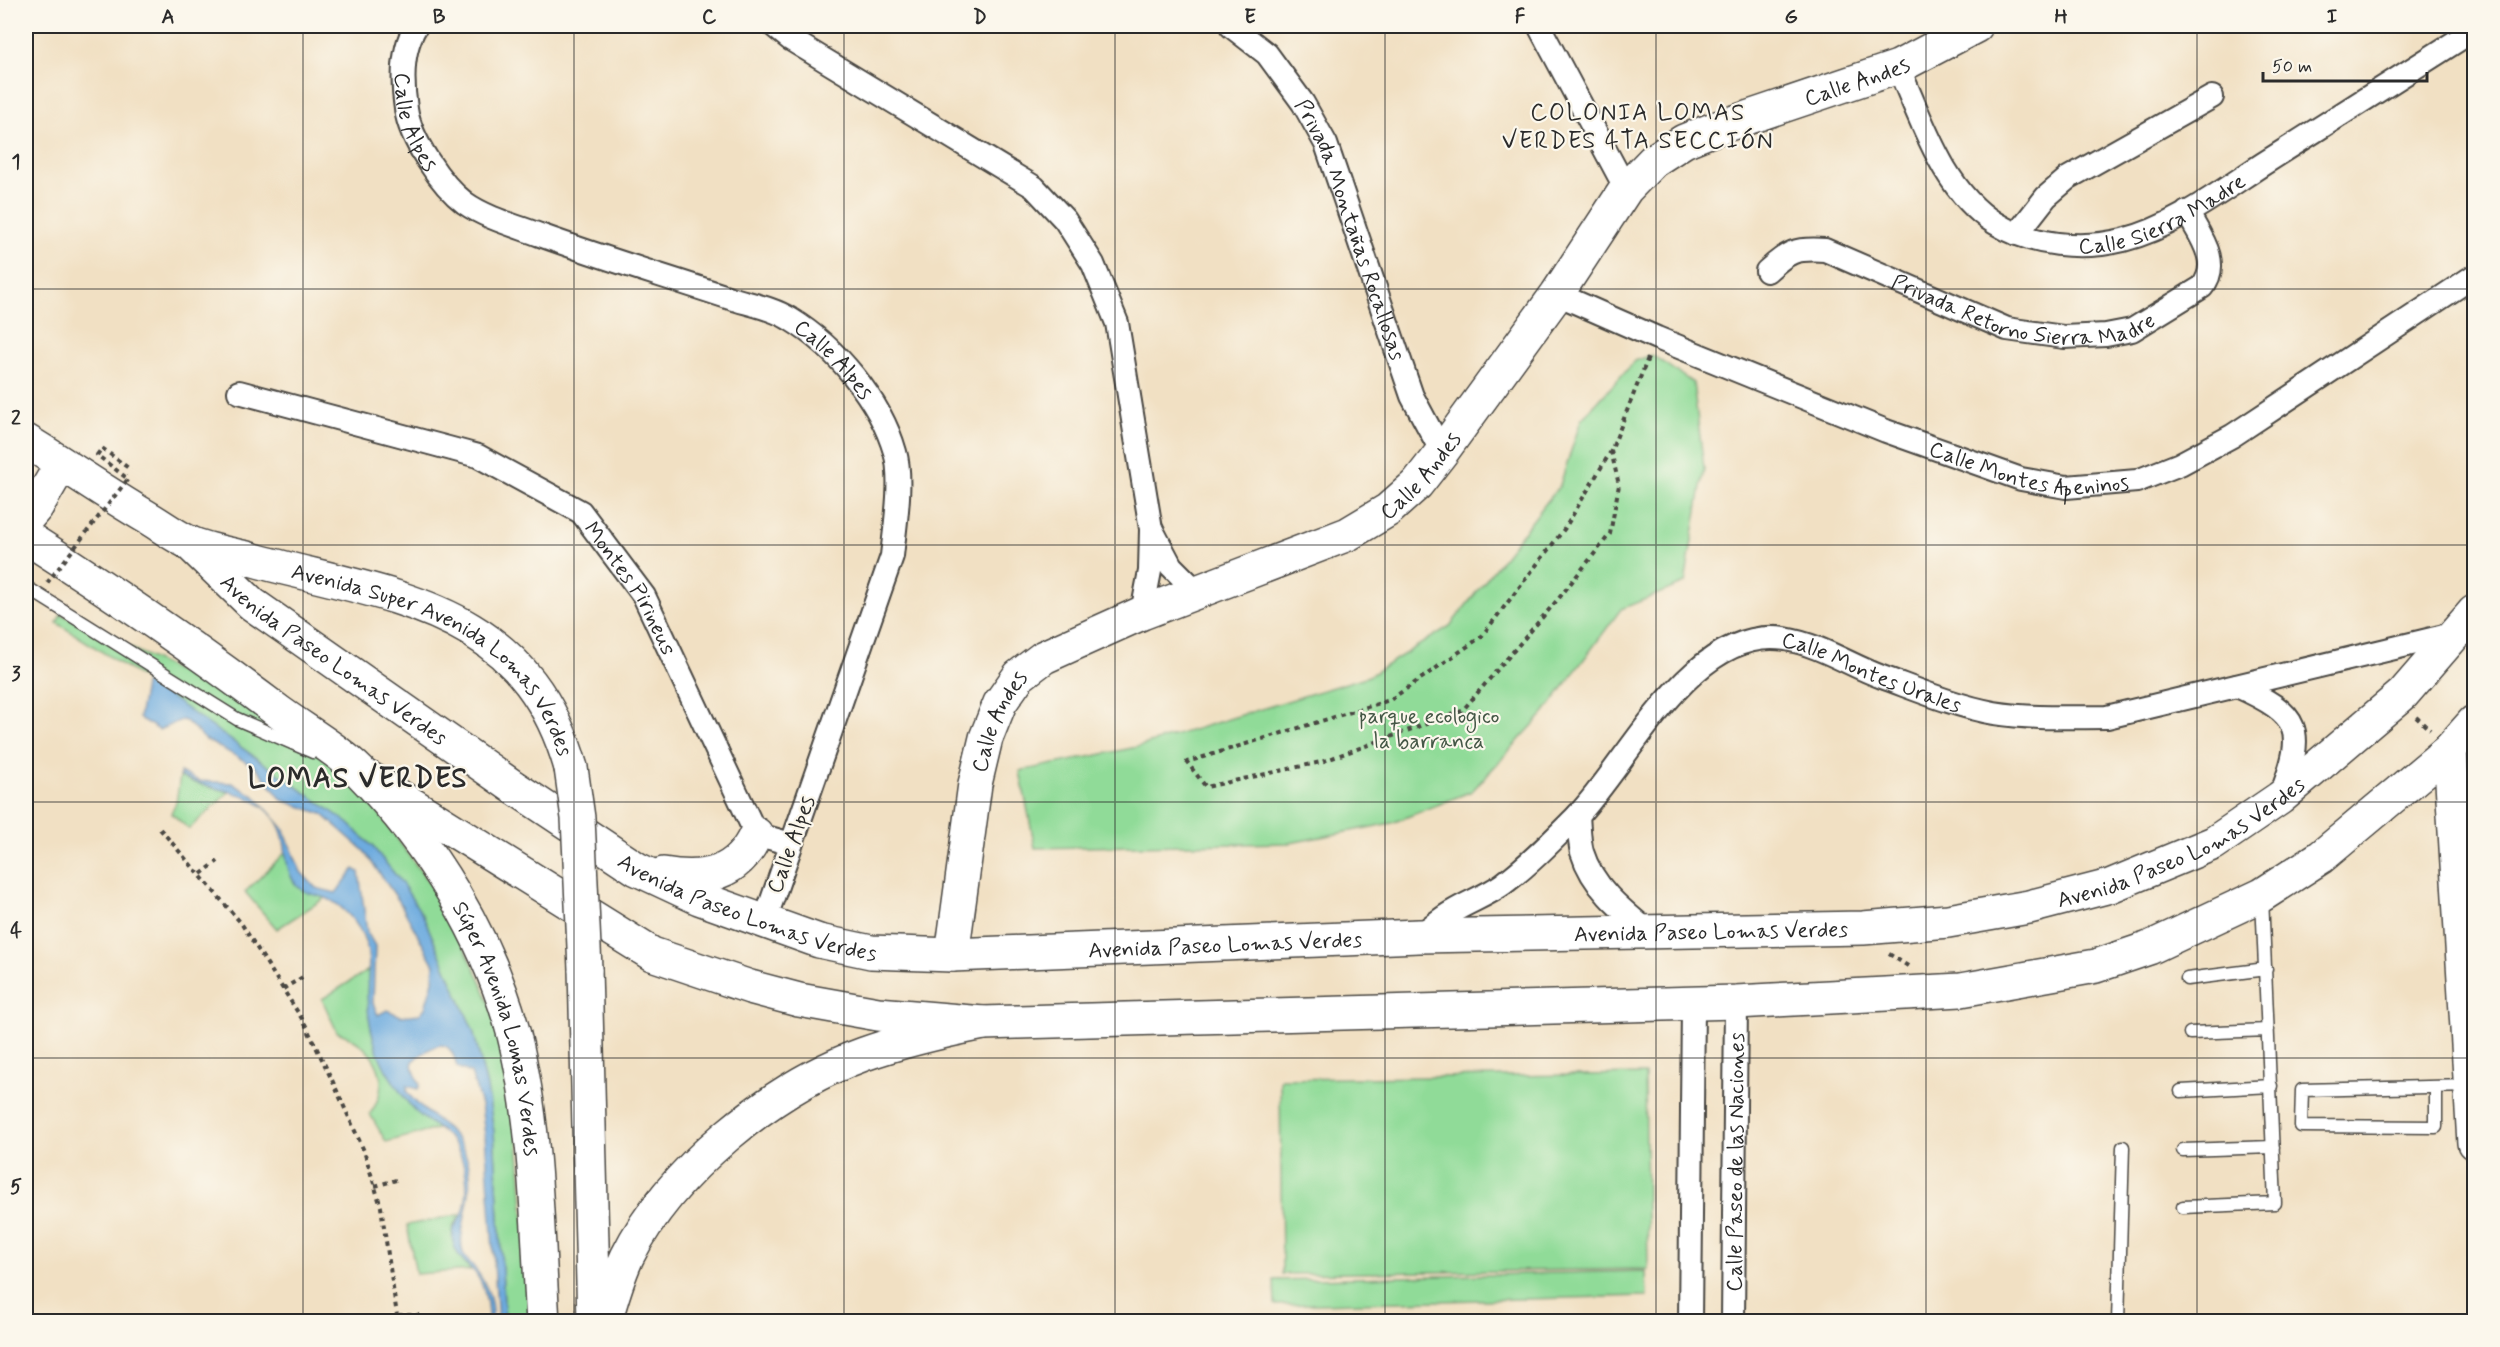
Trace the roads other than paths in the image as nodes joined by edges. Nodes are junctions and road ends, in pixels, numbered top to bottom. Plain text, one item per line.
1 (416, 26) edge
2 (774, 26) edge
3 (1231, 26) edge
4 (1539, 26) edge
5 (1956, 30) edge
6 (2475, 30) edge
7 (1898, 67) junction
8 (2211, 97) dead end
9 (1626, 189) junction
10 (2187, 212) junction
11 (2017, 234) junction
12 (1767, 271) dead end
13 (2475, 276) edge
14 (1557, 294) junction
15 (239, 392) dead end
16 (26, 441) edge
17 (1442, 452) junction
18 (61, 465) junction
19 (26, 519) edge
20 (1151, 529) junction
21 (26, 537) edge
22 (188, 542) junction
23 (26, 587) edge
24 (1197, 592) junction
25 (1142, 613) junction
26 (2467, 622) edge
27 (2237, 686) junction
28 (2475, 722) edge
29 (2450, 749) junction
30 (359, 771) junction
31 (2280, 798) junction
32 (1578, 815) junction
33 (756, 834) junction
34 (791, 844) junction
35 (637, 869) junction
36 (2262, 896) junction
37 (764, 923) junction
38 (1651, 934) junction
39 (1419, 936) junction
40 (952, 955) junction
41 (2265, 969) junction
42 (2187, 979) dead end
43 (1736, 1002) junction
44 (1694, 1004) junction
45 (983, 1023) junction
46 (2268, 1030) junction
47 (2190, 1033) dead end
48 (2271, 1086) junction
49 (2471, 1086) junction
50 (2436, 1087) junction
51 (2181, 1091) dead end
52 (2475, 1143) edge
53 (2123, 1147) dead end
54 (2273, 1147) junction
55 (2183, 1150) dead end
56 (2183, 1207) dead end
57 (543, 1322) edge
58 (594, 1322) edge
59 (605, 1322) edge
60 (1690, 1322) edge
61 (1733, 1322) edge
62 (2118, 1322) edge

1 - 34 street, Calle Alpes
2 - 20 street
3 - 17 street, Privada Montañas Rocallosas
4 - 9 street
5 - 7 main road, Calle Andes
6 - 10 street, Calle Sierra Madre
7 - 9 main road, Calle Andes
7 - 11 street, Calle Sierra Madre
8 - 11 street
9 - 14 main road, Calle Andes
10 - 11 street, Calle Sierra Madre
10 - 12 street, Privada Retorno Sierra Madre
13 - 14 street, Calle Montes Apeninos
14 - 17 main road, Calle Andes
15 - 33 street, Montes Pirineus
16 - 18 main road, Avenida Paseo Lomas Verdes
17 - 24 main road, Calle Andes
18 - 19 main road
18 - 22 main road, Avenida Paseo Lomas Verdes
20 - 24 street
20 - 25 street
21 - 30 main road
22 - 35 main road, Avenida Paseo Lomas Verdes
22 - 58 main road, Avenida Super Avenida Lomas Verdes, bridge
23 - 30 lane
24 - 25 main road, Calle Andes
25 - 40 main road, Calle Andes
26 - 27 street, Calle Montes Urales
26 - 31 main road, Avenida Paseo Lomas Verdes
27 - 31 street
27 - 32 street, Calle Montes Urales
28 - 29 main road
29 - 36 main road
29 - 49 main road
30 - 45 main road
30 - 57 main road, Súper Avenida Lomas Verdes
31 - 38 main road, Avenida Paseo Lomas Verdes
32 - 38 street
32 - 39 street, Calle Montes Urales
33 - 34 street
33 - 35 main road
34 - 37 street, Calle Alpes
35 - 37 main road, Avenida Paseo Lomas Verdes
36 - 41 lane
36 - 43 main road
37 - 40 main road, Avenida Paseo Lomas Verdes
38 - 39 main road, Avenida Paseo Lomas Verdes
39 - 40 main road, Avenida Paseo Lomas Verdes
41 - 42 lane
41 - 46 lane
43 - 44 main road
43 - 61 street, Calle Paseo de las Naciones
44 - 45 main road
44 - 60 street, Calle Paseo de las Naciones
45 - 59 main road
46 - 47 lane
46 - 48 lane
48 - 51 lane
48 - 54 lane
49 - 50 lane
49 - 52 main road
50 - 50 lane
53 - 62 lane
54 - 55 lane
54 - 56 lane

